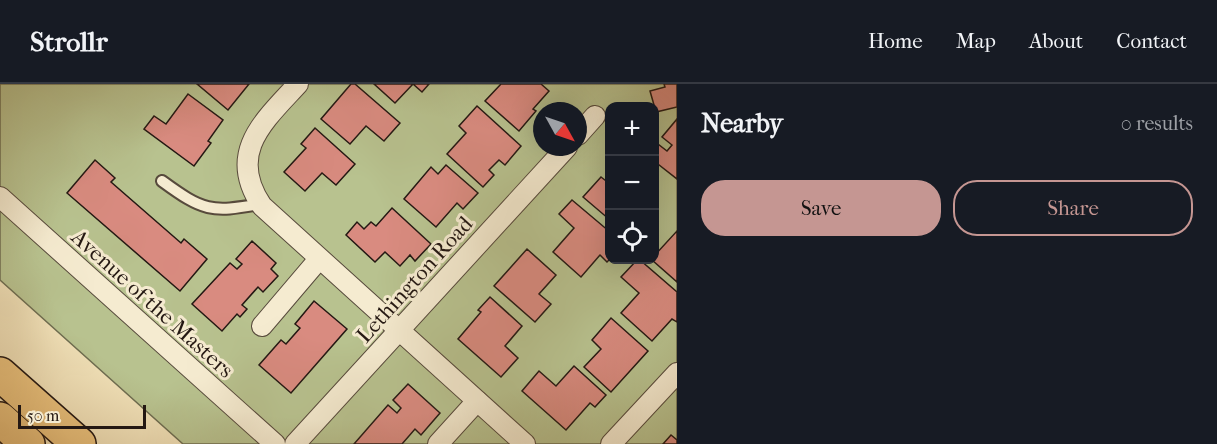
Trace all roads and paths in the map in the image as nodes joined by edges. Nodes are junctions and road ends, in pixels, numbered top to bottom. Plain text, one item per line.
1 (298, 84) edge
2 (596, 116) dead end
3 (587, 126) edge
4 (559, 156) edge
5 (162, 181) dead end
6 (0, 196) edge
7 (260, 204) junction
8 (319, 259) junction
9 (261, 326) dead end
10 (399, 331) junction
11 (677, 373) edge
12 (0, 374) edge
13 (477, 401) junction
14 (0, 418) edge
15 (28, 444) edge
16 (79, 444) edge
17 (275, 444) edge
18 (295, 444) edge
19 (438, 444) edge
20 (525, 444) edge
21 (611, 444) edge

1 - 7 street
2 - 3 street
4 - 10 street, Lethington Road
5 - 7 lane
6 - 17 street, Avenue of the Masters
7 - 8 street
8 - 9 street
8 - 10 street
10 - 13 street
10 - 18 street, Lethington Road
11 - 21 street
12 - 16 highway
13 - 19 street
13 - 20 street
14 - 15 highway

